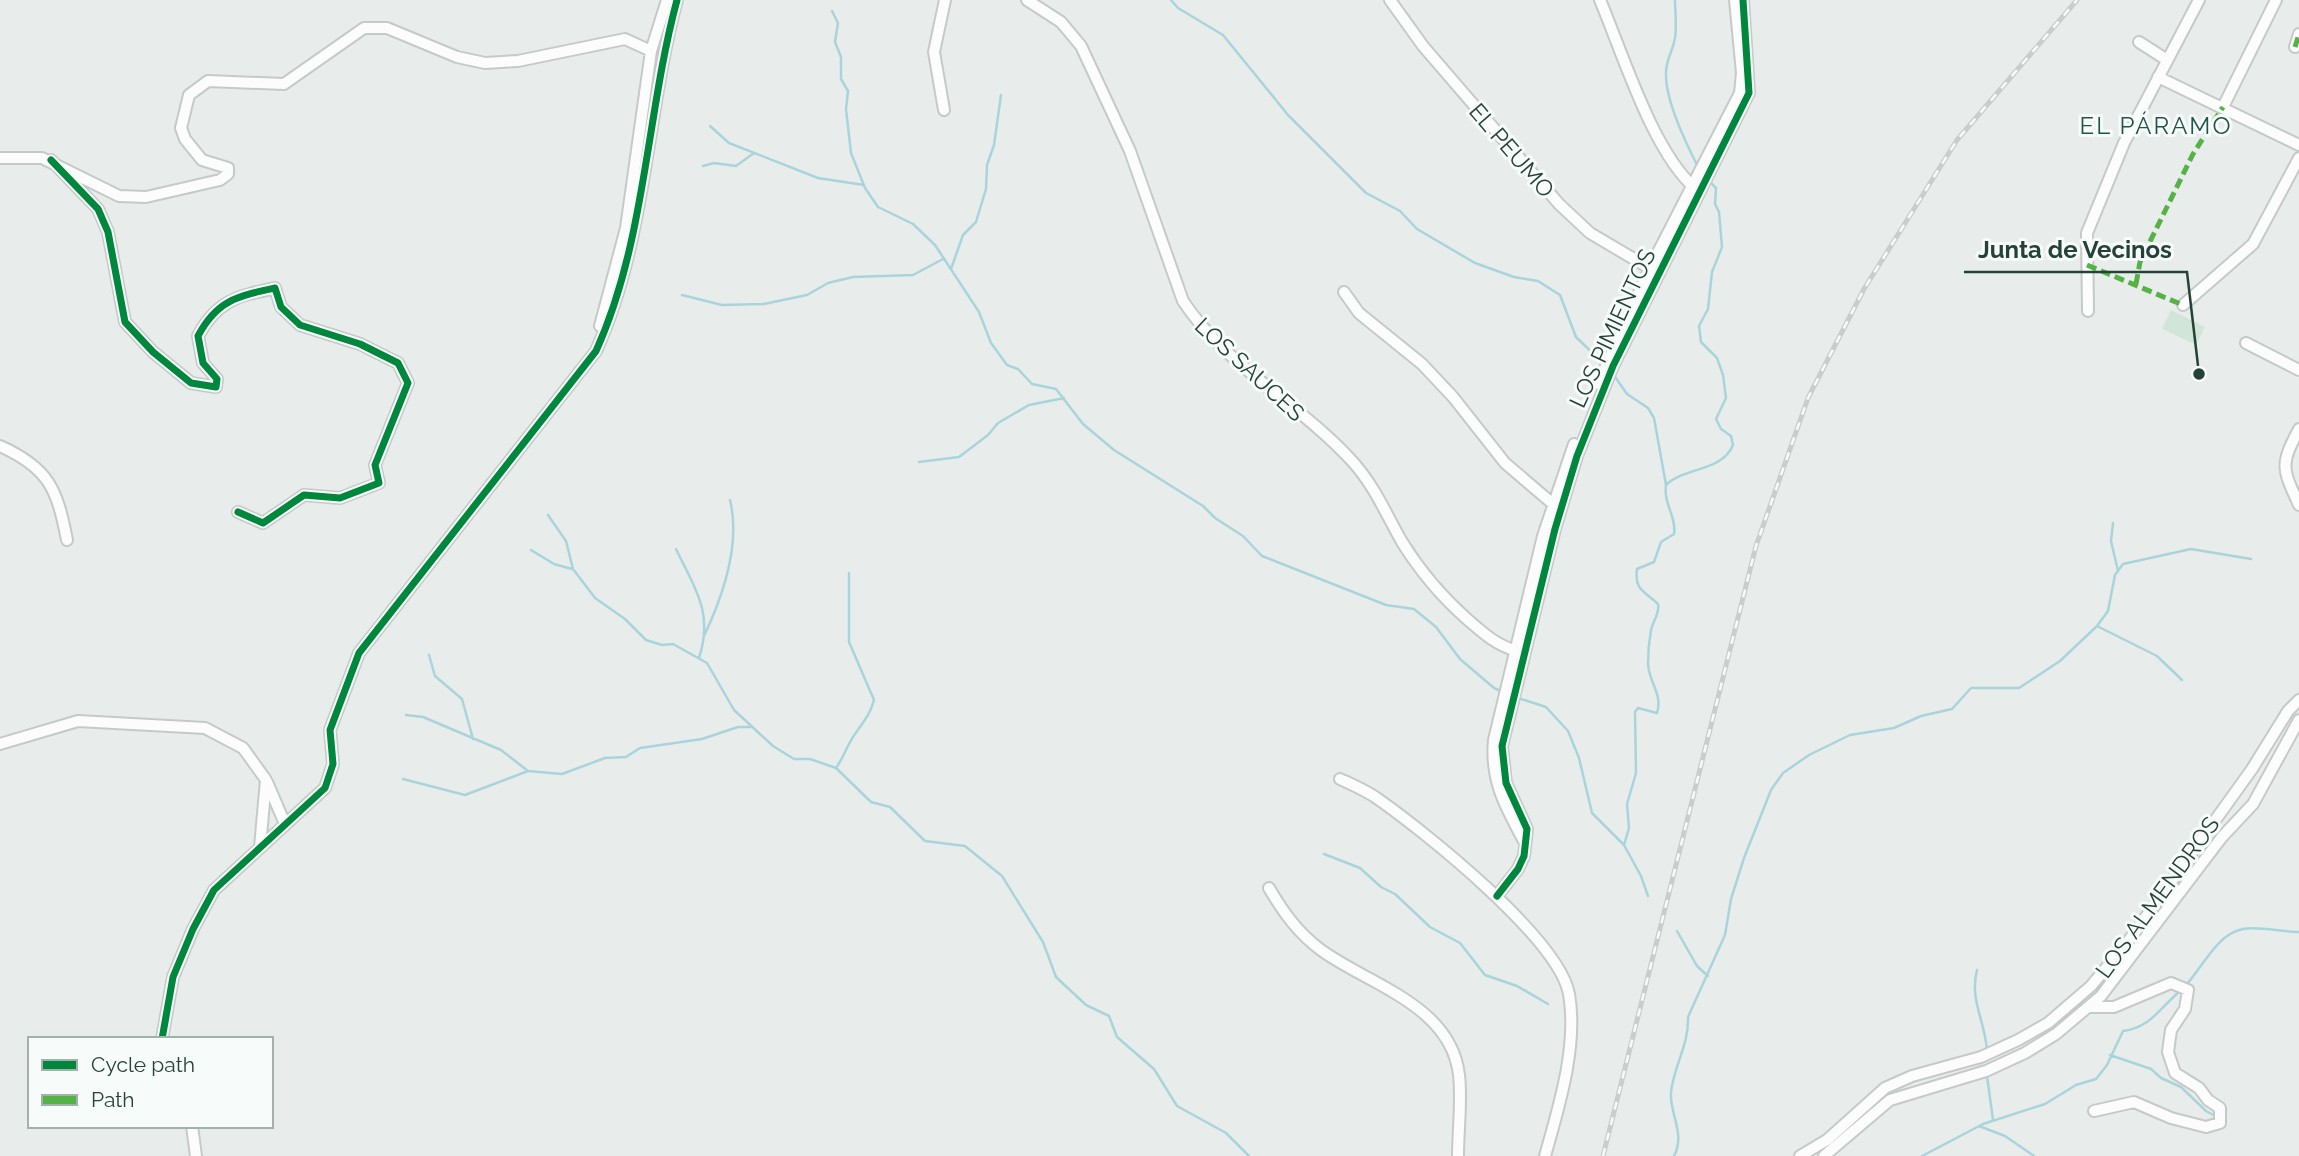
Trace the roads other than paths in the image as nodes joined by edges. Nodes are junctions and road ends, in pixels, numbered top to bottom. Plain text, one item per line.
1 (667, 0) edge
2 (677, 0) edge
3 (945, 0) edge
4 (1027, 0) edge
5 (1390, 0) edge
6 (1600, 0) edge
7 (1735, 0) edge
8 (1743, 0) edge
9 (2199, 0) edge
10 (2276, 0) edge
11 (2299, 34) edge
12 (2139, 42) dead end
13 (2295, 47) dead end
14 (651, 51) junction
15 (2167, 60) junction
16 (2158, 77) junction
17 (2223, 107) junction
18 (944, 110) dead end
19 (2299, 145) edge
20 (0, 158) edge
21 (2299, 158) edge
22 (51, 160) junction
23 (1696, 189) junction
24 (1654, 271) junction
25 (1344, 292) dead end
26 (2183, 305) dead end
27 (2088, 311) dead end
28 (600, 326) dead end
29 (2246, 343) dead end
30 (2299, 370) edge
31 (2299, 429) edge
32 (0, 446) edge
33 (1553, 504) junction
34 (2299, 505) edge
35 (238, 512) dead end
36 (67, 540) dead end
37 (1518, 652) junction
38 (2299, 700) edge
39 (2299, 720) edge
40 (0, 744) edge
41 (1340, 779) dead end
42 (266, 780) junction
43 (285, 824) junction
44 (260, 847) junction
45 (1269, 888) dead end
46 (1497, 895) junction
47 (2089, 1007) junction
48 (162, 1037) edge
49 (2094, 1111) dead end
50 (192, 1128) edge
51 (196, 1156) edge
52 (1458, 1156) edge
53 (1545, 1156) edge
54 (1800, 1156) edge
55 (1824, 1156) edge

1 - 14 street
2 - 43 street
3 - 18 street
4 - 37 street, LOS SAUCES
5 - 24 street, EL PEUMO
6 - 23 street
7 - 23 street, LOS PIMIENTOS
8 - 23 street, LOS PIMIENTOS
9 - 15 street
10 - 17 street
11 - 13 street
12 - 15 street
14 - 22 street
14 - 28 street
15 - 16 street
16 - 17 street
16 - 27 street
17 - 19 street
20 - 22 street
21 - 26 street
22 - 35 street
23 - 24 street, LOS PIMIENTOS
24 - 33 street, LOS PIMIENTOS
24 - 37 street, LOS PIMIENTOS
25 - 33 street
29 - 30 street
31 - 34 street
32 - 36 street
33 - 37 street, LOS PIMIENTOS
37 - 46 street, LOS PIMIENTOS
38 - 54 street, LOS ALMENDROS
39 - 47 street, LOS ALMENDROS
40 - 42 street
41 - 46 street
42 - 43 street
42 - 44 street
43 - 44 street
44 - 48 street
45 - 52 street
46 - 53 street
47 - 49 street
47 - 55 street, LOS ALMENDROS
50 - 51 street

